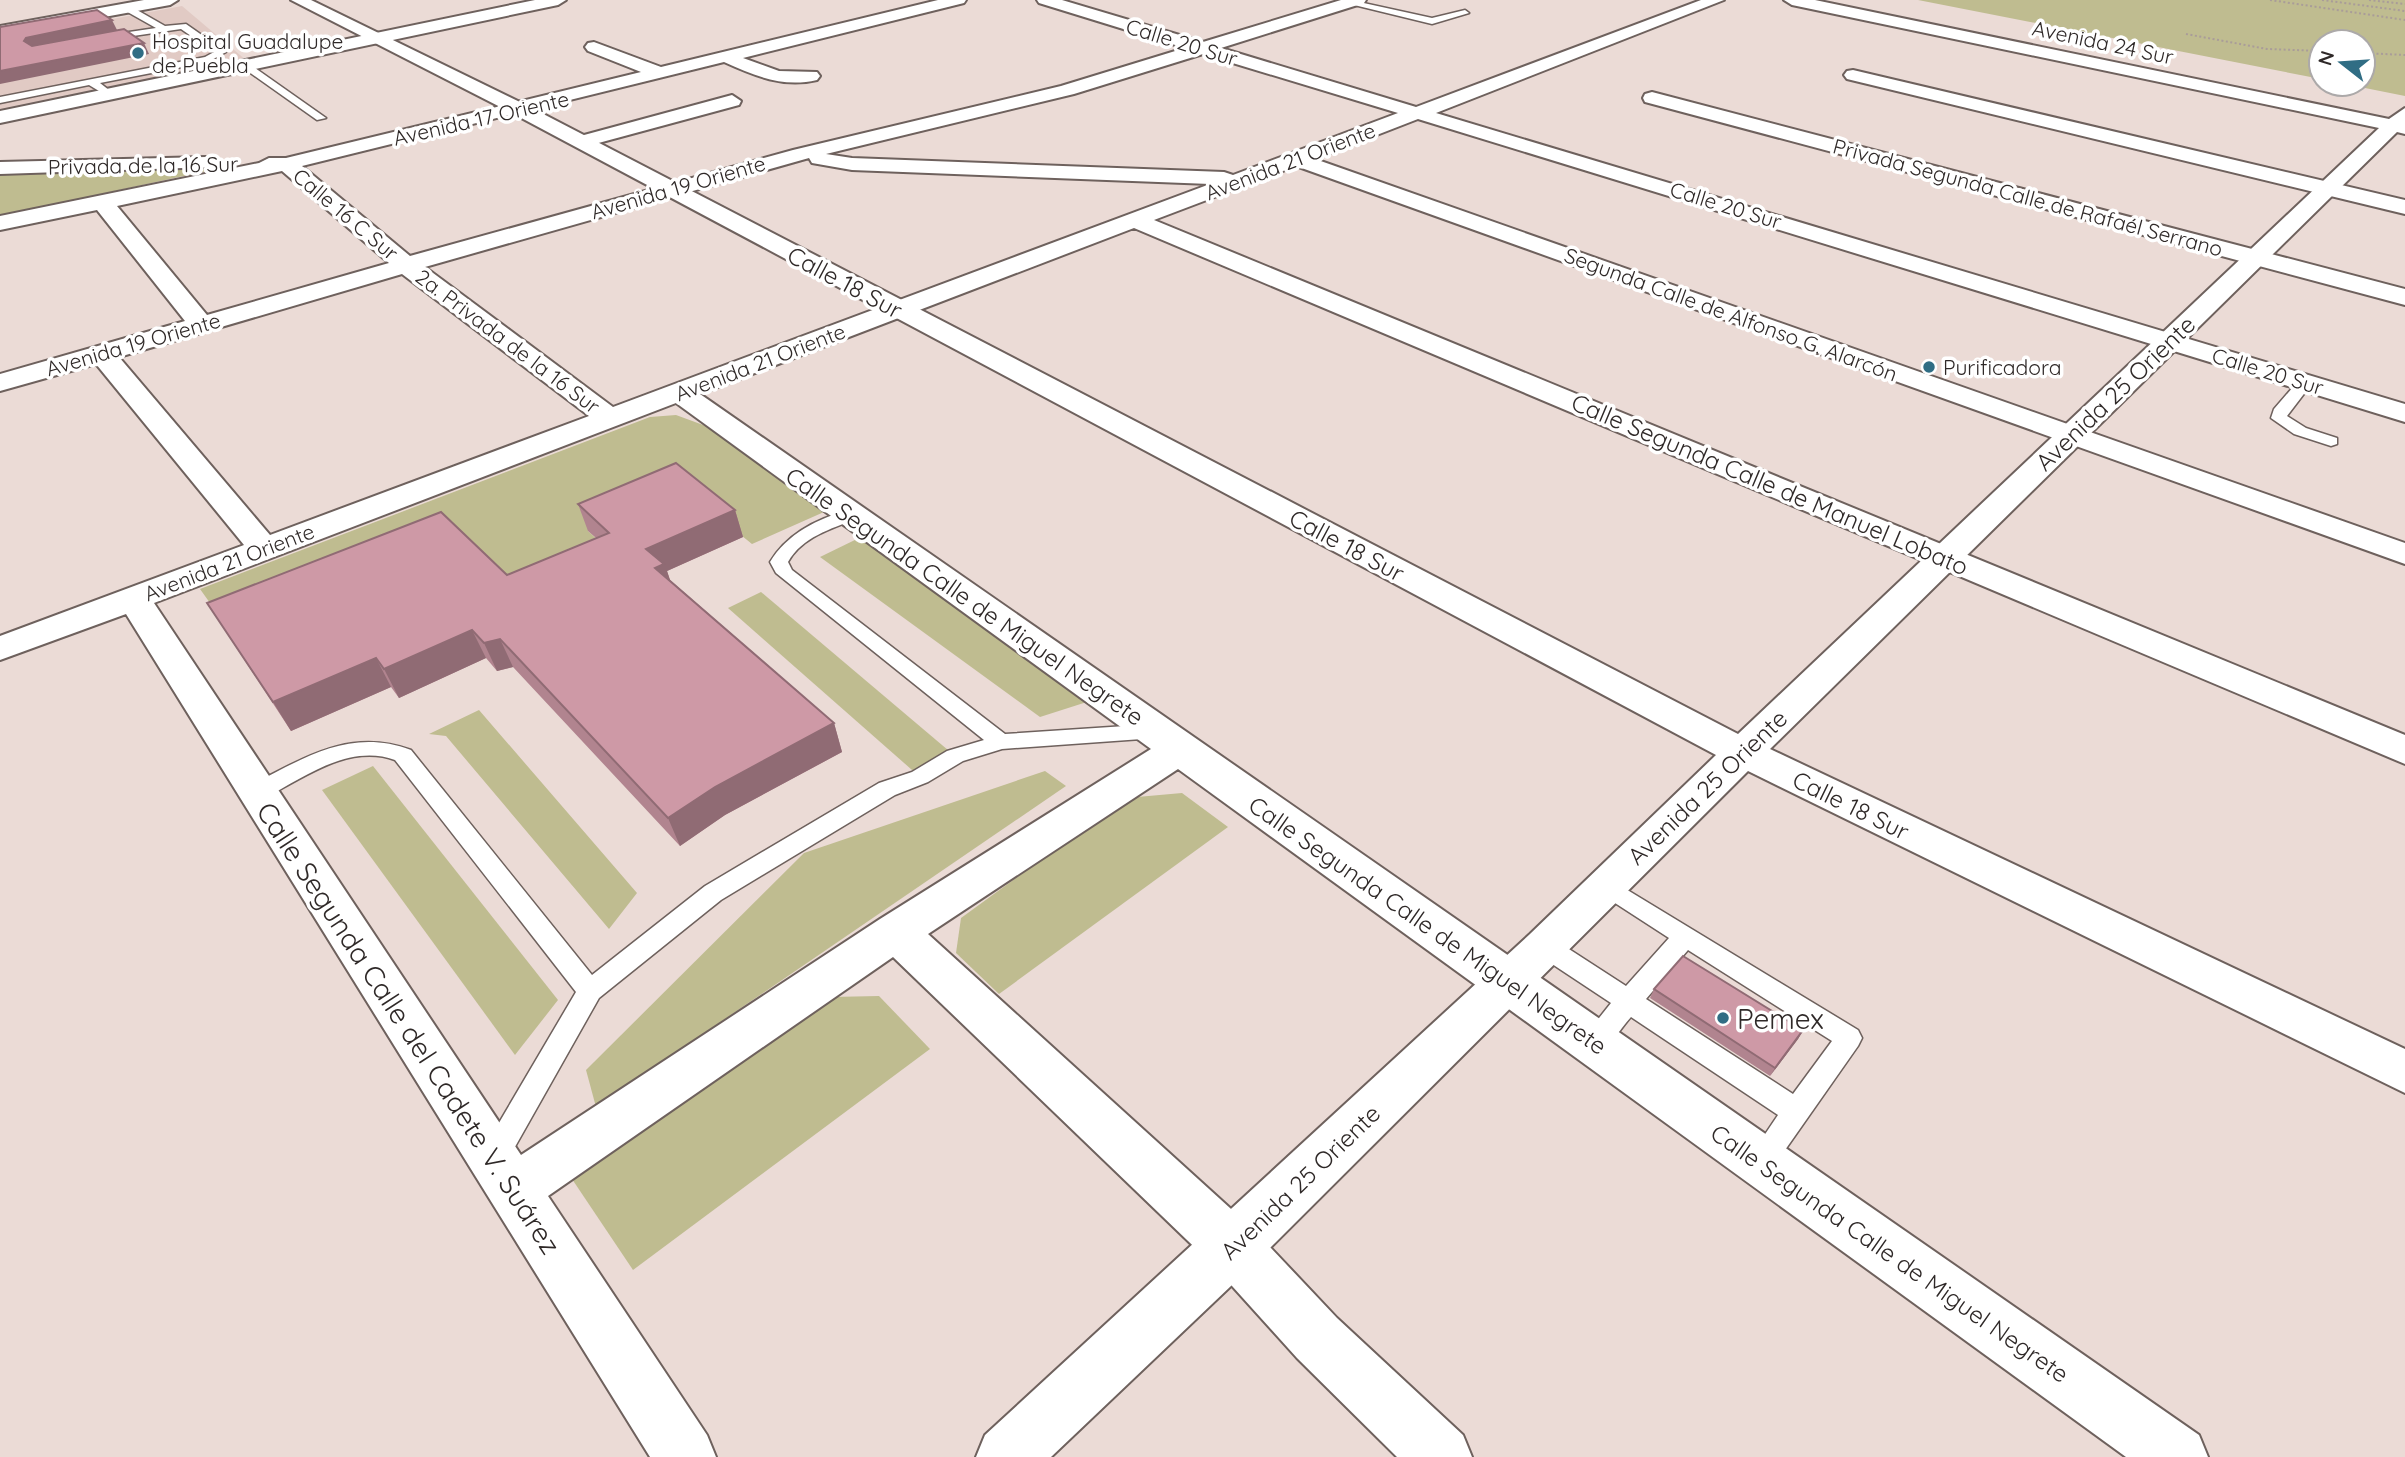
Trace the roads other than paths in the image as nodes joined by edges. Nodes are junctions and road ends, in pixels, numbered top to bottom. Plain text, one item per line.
1 (170, 0) edge
2 (299, 0) edge
3 (558, 0) edge
4 (958, 0) edge
5 (1045, 0) edge
6 (1716, 0) edge
7 (1792, 0) edge
8 (1868, 0) edge
9 (1356, 1) edge
10 (127, 8) junction
11 (1465, 13) dead end
12 (161, 27) junction
13 (0, 31) edge
14 (376, 38) junction
15 (93, 41) edge
16 (594, 47) dead end
17 (1205, 49) junction
18 (729, 58) junction
19 (2167, 60) dead end
20 (245, 65) junction
21 (663, 74) junction
22 (1853, 75) dead end
23 (811, 76) dead end
24 (91, 82) junction
25 (109, 94) junction
26 (1651, 98) dead end
27 (0, 100) edge
28 (732, 101) dead end
29 (519, 110) junction
30 (1420, 112) junction
31 (2401, 116) edge
32 (0, 117) edge
33 (321, 118) dead end
34 (580, 142) junction
35 (800, 154) junction
36 (1294, 159) junction
37 (286, 164) junction
38 (0, 168) edge
39 (1241, 179) junction
40 (2328, 188) junction
41 (669, 189) junction
42 (102, 202) junction
43 (2405, 207) edge
44 (1134, 220) junction
45 (0, 223) edge
46 (2256, 257) junction
47 (406, 265) junction
48 (2405, 296) edge
49 (898, 309) junction
50 (201, 324) junction
51 (2171, 340) junction
52 (102, 354) junction
53 (2305, 382) junction
54 (0, 383) edge
55 (678, 392) junction
56 (2405, 414) edge
57 (610, 418) junction
58 (2071, 436) junction
59 (2331, 441) dead end
60 (850, 515) junction
61 (264, 549) junction
62 (2405, 554) edge
63 (1944, 557) junction
64 (134, 598) junction
65 (0, 649) edge
66 (1168, 740) junction
67 (1001, 742) junction
68 (2405, 750) edge
69 (1743, 752) junction
70 (257, 792) junction
71 (1606, 886) junction
72 (896, 932) junction
73 (1685, 937) junction
74 (1546, 947) junction
75 (1509, 983) junction
76 (590, 991) junction
77 (1629, 1002) junction
78 (1593, 1042) junction
79 (2405, 1072) edge
80 (1797, 1112) junction
81 (1761, 1161) junction
82 (503, 1174) junction
83 (1233, 1247) junction
84 (685, 1457) edge
85 (1007, 1457) edge
86 (1441, 1457) edge
87 (2177, 1457) edge

1 - 10 street
2 - 14 street, Calle 18 Sur
3 - 14 street
4 - 18 street, Avenida 17 Oriente
5 - 17 street, Calle 20 Sur
6 - 30 street, Avenida 21 Oriente
7 - 31 street, Avenida 24 Sur
8 - 19 street, Avenida 24 Sur
9 - 11 lane
9 - 17 street, Avenida 19 Oriente
10 - 12 lane
10 - 13 street
12 - 15 lane
12 - 24 lane
14 - 20 street
14 - 29 street, Calle 18 Sur
16 - 21 street
17 - 30 street, Calle 20 Sur
17 - 35 street, Avenida 19 Oriente
18 - 21 street, Avenida 17 Oriente
18 - 23 street
20 - 25 street
20 - 33 lane
21 - 29 street, Avenida 17 Oriente
22 - 40 street
24 - 25 lane
24 - 27 lane
25 - 32 street
26 - 46 street, Privada Segunda Calle de Rafaél Serrano
28 - 34 street
29 - 34 street, Calle 18 Sur
29 - 37 street, Avenida 17 Oriente
30 - 36 street, Avenida 21 Oriente
30 - 51 street, Calle 20 Sur
31 - 40 street, Avenida 25 Oriente
34 - 41 street, Calle 18 Sur
35 - 39 street
35 - 41 street, Avenida 19 Oriente
36 - 39 street, Avenida 21 Oriente
36 - 58 street, Segunda Calle de Alfonso G. Alarcón
37 - 38 street, Privada de la 16 Sur
37 - 42 street, Avenida 17 Oriente
37 - 47 street, Calle 16 C Sur
39 - 44 street, Avenida 21 Oriente
40 - 43 street
40 - 46 street, Avenida 25 Oriente
41 - 47 street, Avenida 19 Oriente
41 - 49 street, Calle 18 Sur
42 - 45 street, Avenida 17 Oriente
42 - 50 street
44 - 49 street, Avenida 21 Oriente
44 - 63 street, Calle Segunda Calle de Manuel Lobato
46 - 48 street, Privada Segunda Calle de Rafaél Serrano
46 - 51 street, Avenida 25 Oriente
47 - 50 street, Avenida 19 Oriente
47 - 57 street, 2a. Privada de la 16 Sur
49 - 55 street, Avenida 21 Oriente
49 - 69 street, Calle 18 Sur
50 - 52 street, Avenida 19 Oriente
51 - 53 street, Calle 20 Sur
51 - 58 street, Avenida 25 Oriente
52 - 54 street, Avenida 19 Oriente
52 - 61 street
53 - 56 street, Calle 20 Sur
53 - 59 lane
55 - 57 street, Avenida 21 Oriente
55 - 60 street, Calle Segunda Calle de Miguel Negrete
57 - 61 street, Avenida 21 Oriente
58 - 62 street, Segunda Calle de Alfonso G. Alarcón
58 - 63 street, Avenida 25 Oriente
60 - 66 street, Calle Segunda Calle de Miguel Negrete
60 - 67 lane
61 - 64 street, Avenida 21 Oriente
63 - 68 street, Calle Segunda Calle de Manuel Lobato
63 - 69 street, Avenida 25 Oriente
64 - 65 street, Avenida 21 Oriente
64 - 70 street, Calle Segunda Calle del Cadete V. Suárez
66 - 67 lane
66 - 72 street
66 - 75 street, Calle Segunda Calle de Miguel Negrete
67 - 76 lane
69 - 71 street, Avenida 25 Oriente
69 - 79 street, Calle 18 Sur
70 - 76 lane
70 - 82 street, Calle Segunda Calle del Cadete V. Suárez
71 - 73 lane
71 - 74 street, Avenida 25 Oriente
72 - 82 street
72 - 83 street
73 - 77 lane
73 - 80 lane
74 - 75 street, Avenida 25 Oriente
74 - 77 lane
75 - 78 street, Calle Segunda Calle de Miguel Negrete
75 - 83 street, Avenida 25 Oriente
76 - 82 lane
77 - 78 lane
77 - 80 lane
78 - 81 street, Calle Segunda Calle de Miguel Negrete
80 - 81 lane
81 - 87 street, Calle Segunda Calle de Miguel Negrete
82 - 84 street, Calle Segunda Calle del Cadete V. Suárez
83 - 85 street, Avenida 25 Oriente
83 - 86 street

